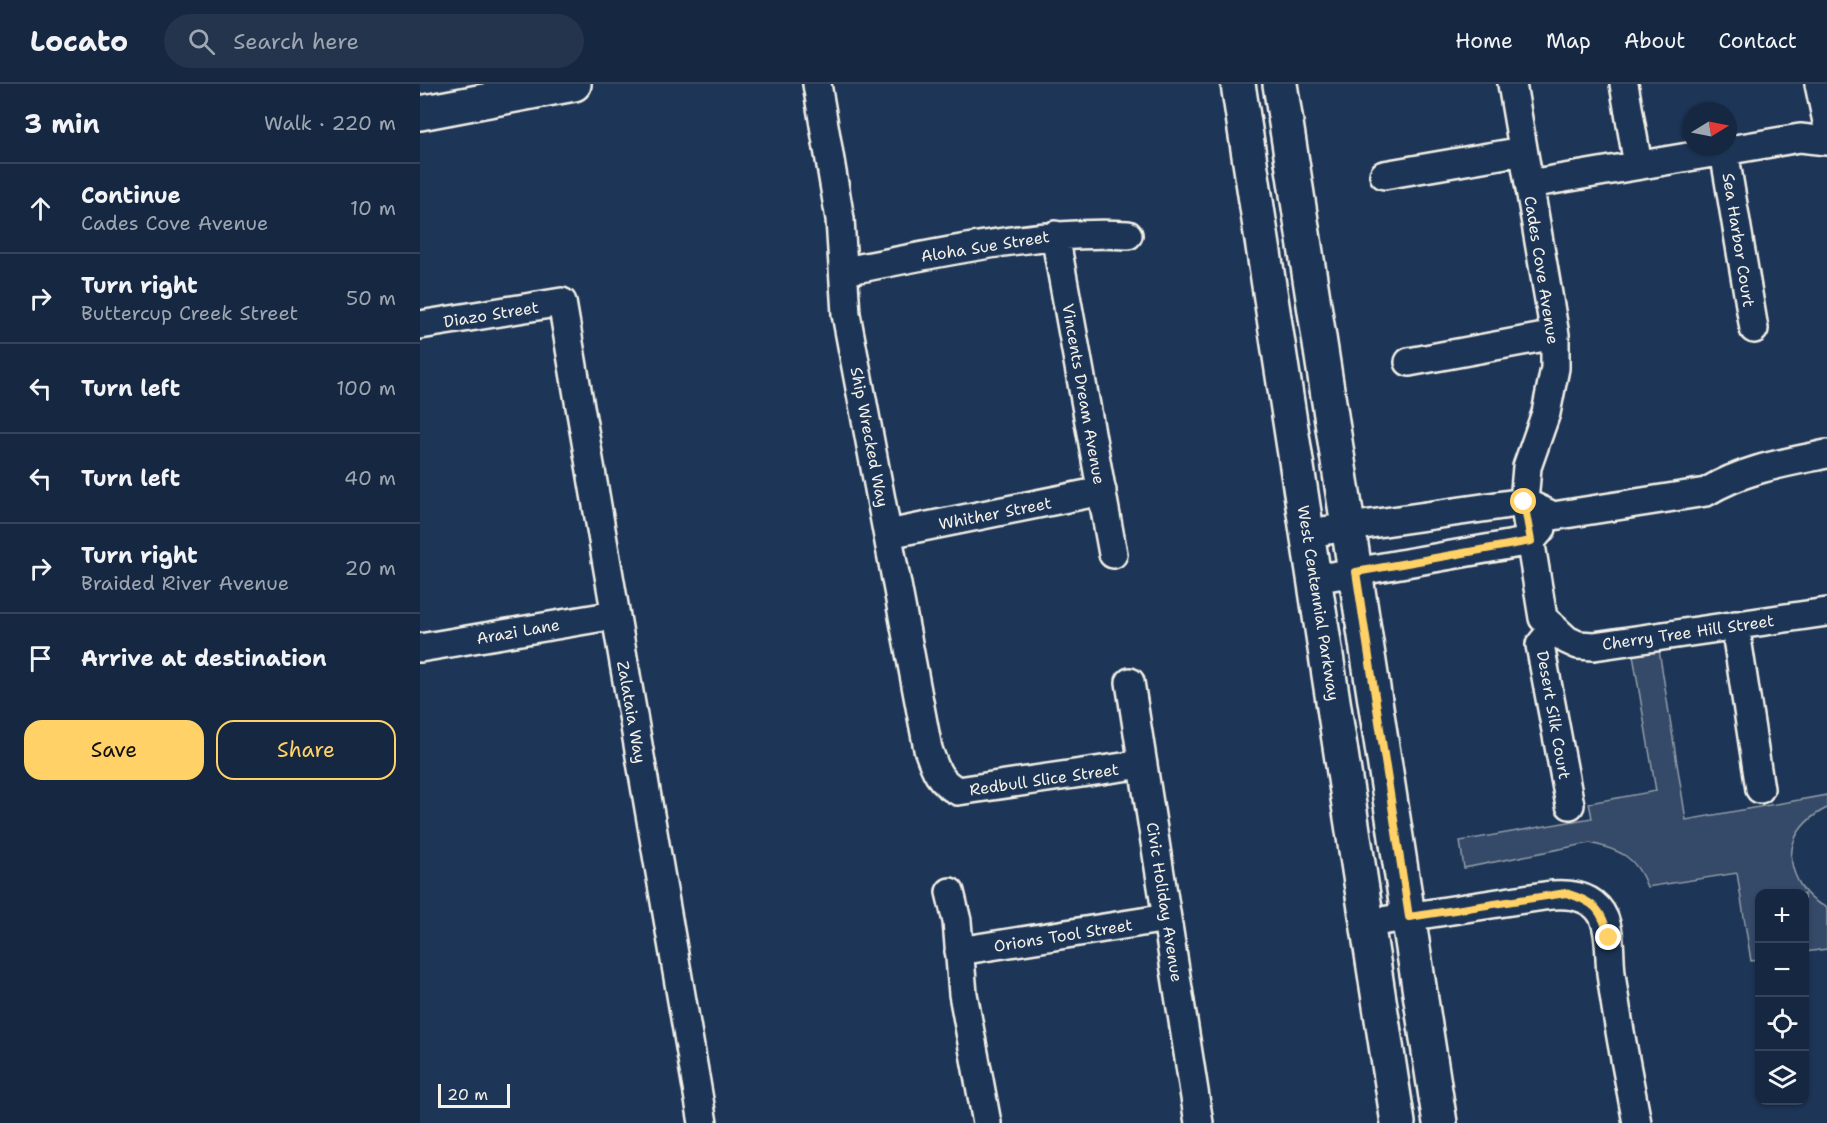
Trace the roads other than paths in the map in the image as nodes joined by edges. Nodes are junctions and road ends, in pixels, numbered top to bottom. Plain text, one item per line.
1 (574, 84) edge
2 (817, 84) edge
3 (1238, 84) edge
4 (1280, 84) edge
5 (1512, 84) edge
6 (1623, 84) edge
7 (1819, 84) edge
8 (420, 113) edge
9 (1827, 122) edge
10 (1827, 141) edge
11 (1737, 149) edge
12 (1523, 151) junction
13 (1693, 156) edge
14 (1725, 156) edge
15 (1638, 165) junction
16 (1384, 175) dead end
17 (1529, 184) junction
18 (1055, 235) junction
19 (1128, 235) dead end
20 (844, 271) junction
21 (562, 302) joint
22 (420, 325) edge
23 (1754, 329) dead end
24 (1555, 335) junction
25 (1409, 362) dead end
26 (1827, 454) edge
27 (1102, 491) junction
28 (1524, 502) junction
29 (1552, 516) junction
30 (1348, 526) junction
31 (1308, 533) junction
32 (888, 534) junction
33 (1531, 541) junction
34 (1113, 554) dead end
35 (1356, 572) junction
36 (1315, 579) junction
37 (1827, 612) edge
38 (615, 615) junction
39 (1735, 626) junction
40 (1553, 629) junction
41 (420, 648) edge
42 (1130, 682) dead end
43 (1143, 764) junction
44 (945, 785) joint
45 (1760, 789) dead end
46 (1570, 805) dead end
47 (950, 892) dead end
48 (1409, 917) junction
49 (1167, 918) junction
50 (1368, 923) junction
51 (960, 951) junction
52 (703, 1123) edge
53 (987, 1123) edge
54 (1199, 1123) edge
55 (1398, 1123) edge
56 (1440, 1123) edge
57 (1636, 1123) edge

1 - 8 main road
2 - 20 street, Ship Wrecked Way
3 - 31 main road, West Centennial Parkway
4 - 30 main road
5 - 12 street, Cades Cove Avenue
6 - 15 street
7 - 9 street
10 - 11 street
12 - 16 street
12 - 17 street, Cades Cove Avenue
13 - 15 street
14 - 23 street, Sea Harbor Court
15 - 17 street
17 - 24 street, Cades Cove Avenue
18 - 19 street, Aloha Sue Street
18 - 20 street, Aloha Sue Street
18 - 27 street, Vincents Dream Avenue
20 - 32 street, Ship Wrecked Way
21 - 22 street, Diazo Street
21 - 38 street, Zalataia Way
24 - 25 street
24 - 28 street, Cades Cove Avenue
26 - 29 street
27 - 32 street, Whither Street
27 - 34 street, Vincents Dream Avenue
28 - 29 street
28 - 30 street
28 - 33 street, Cades Cove Avenue
29 - 33 street
30 - 31 street
30 - 35 main road
31 - 36 main road, West Centennial Parkway
32 - 44 street, Ship Wrecked Way
33 - 35 street
33 - 40 street, Cades Cove Avenue
35 - 36 street
35 - 48 main road
36 - 50 main road, West Centennial Parkway
37 - 39 street, Cherry Tree Hill Street
38 - 41 street, Arazi Lane
38 - 52 street, Zalataia Way
39 - 40 street, Cherry Tree Hill Street
39 - 45 street
40 - 46 street, Desert Silk Court
42 - 43 street, Civic Holiday Avenue
43 - 44 street, Redbull Slice Street
43 - 49 street, Civic Holiday Avenue
47 - 51 street
48 - 50 street
48 - 56 main road
48 - 57 street
49 - 51 street, Orions Tool Street
49 - 54 street, Civic Holiday Avenue
50 - 55 main road, West Centennial Parkway
51 - 53 street

